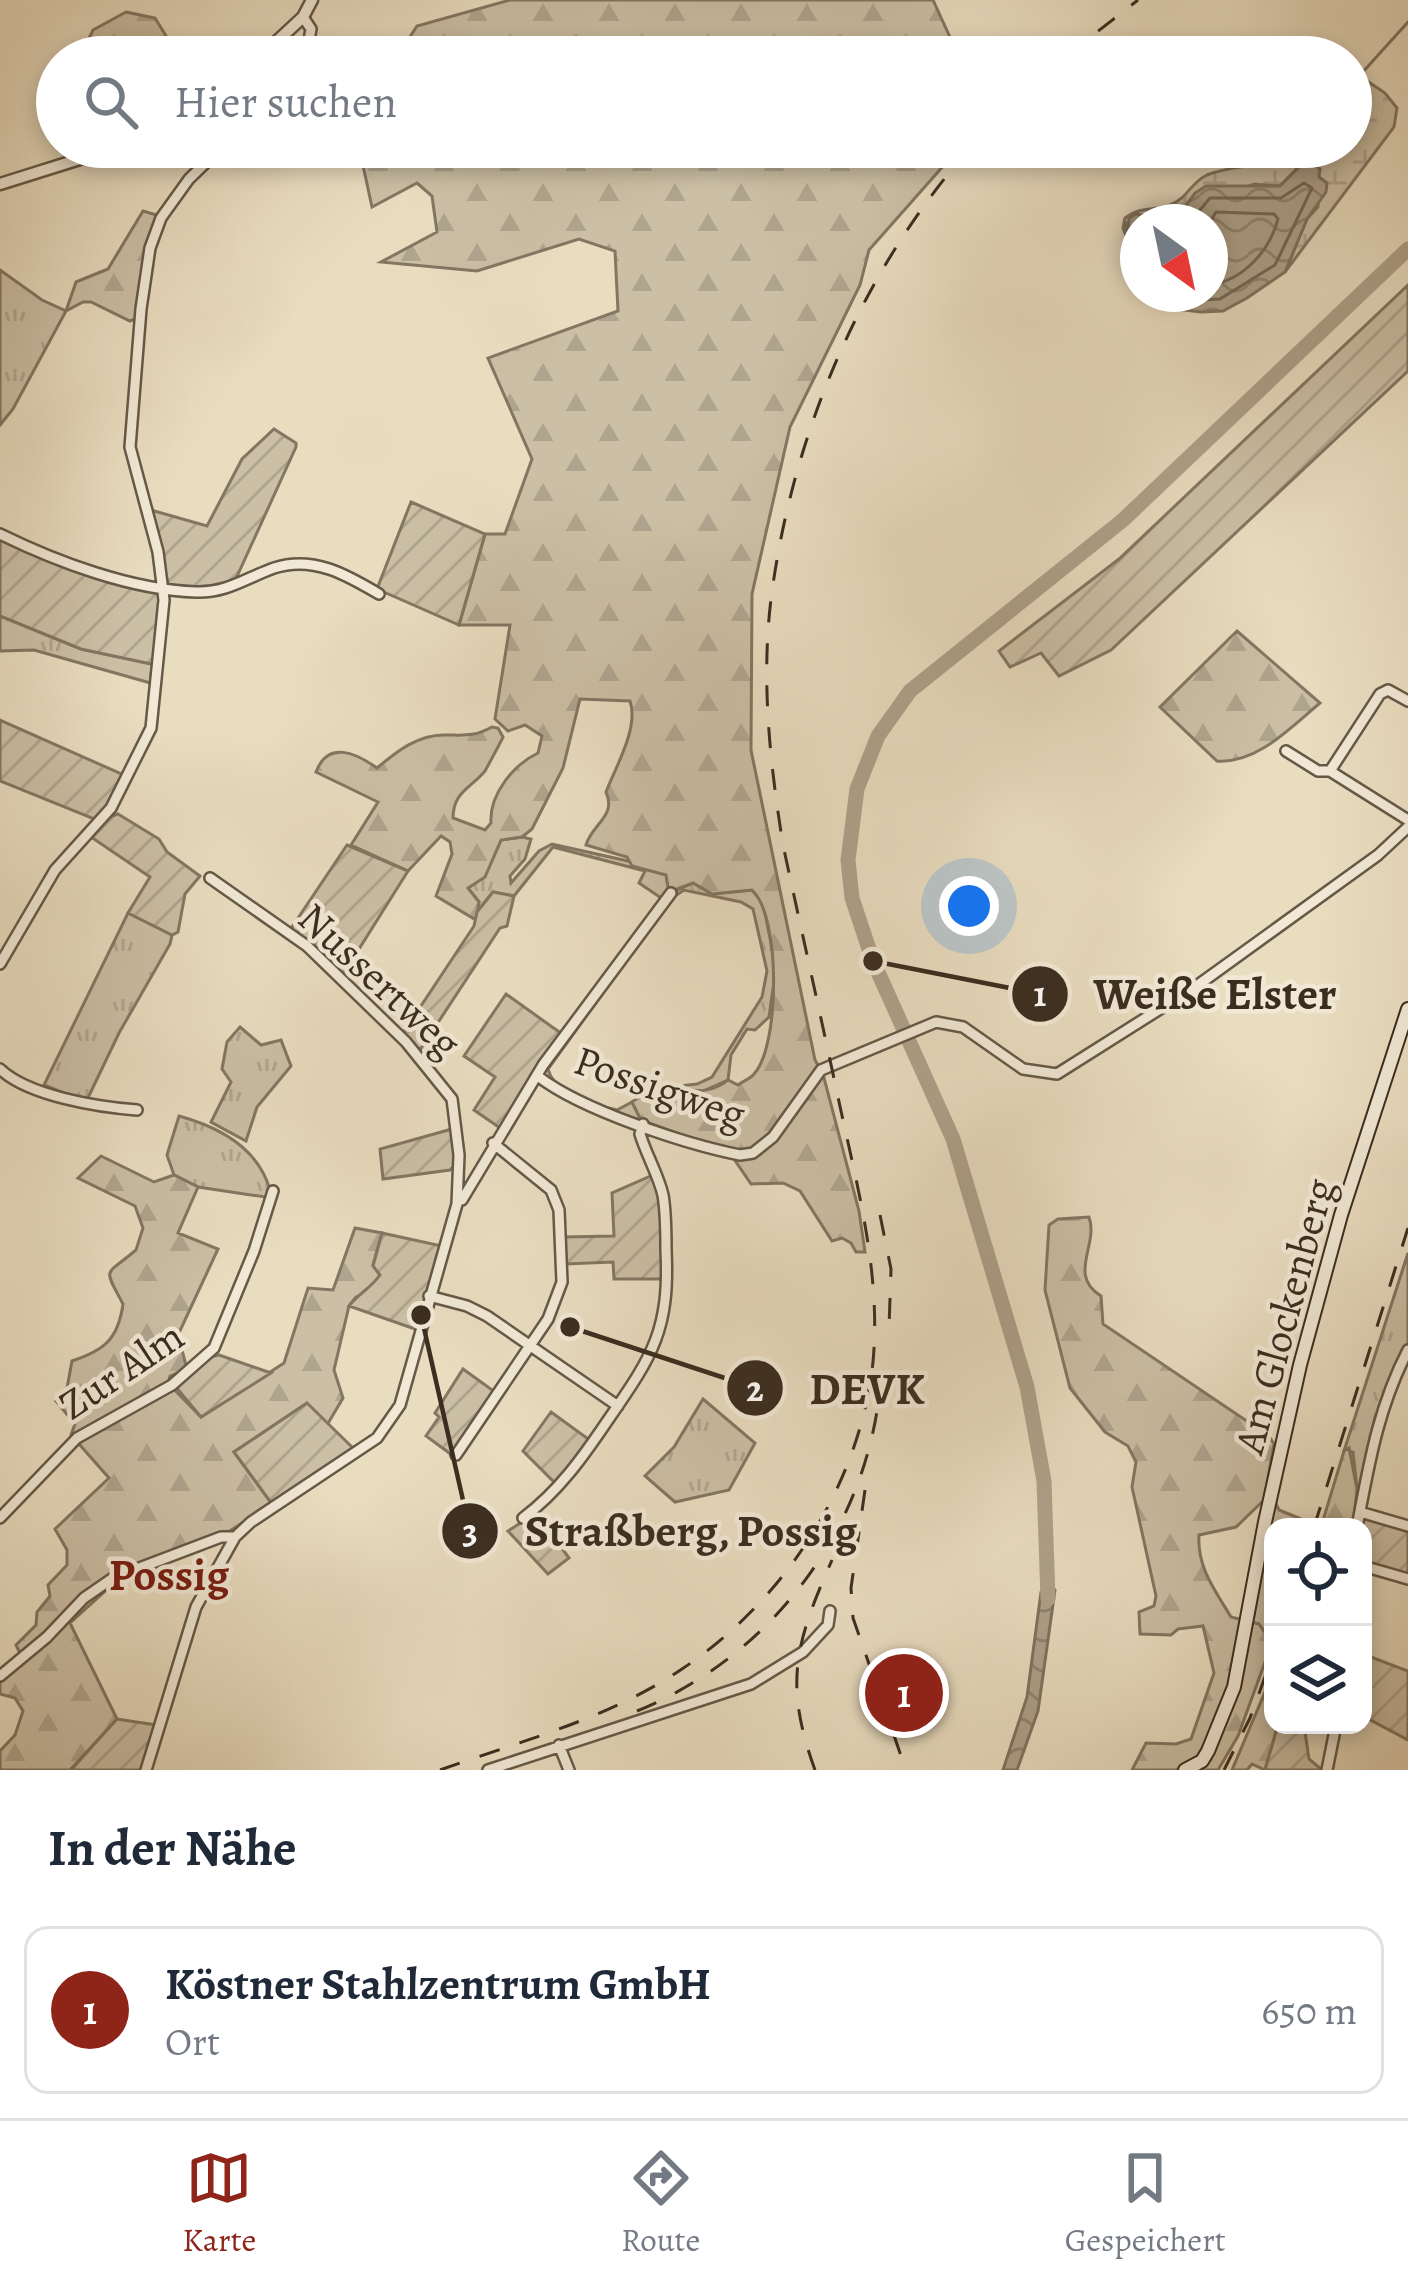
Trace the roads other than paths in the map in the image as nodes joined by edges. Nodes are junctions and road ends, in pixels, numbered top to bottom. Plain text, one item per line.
1 (312, 0) edge
2 (304, 17) junction
3 (283, 36) edge
4 (310, 36) edge
5 (51, 168) edge
6 (200, 168) edge
7 (0, 184) edge
8 (0, 534) edge
9 (164, 586) junction
10 (379, 594) dead end
11 (1408, 701) edge
12 (1286, 751) dead end
13 (1330, 771) junction
14 (1408, 823) edge
15 (210, 878) dead end
16 (671, 893) dead end
17 (0, 964) edge
18 (1408, 1009) edge
19 (0, 1069) edge
20 (539, 1077) junction
21 (137, 1110) dead end
22 (643, 1124) junction
23 (494, 1143) junction
24 (273, 1192) dead end
25 (457, 1204) junction
26 (430, 1296) junction
27 (530, 1346) junction
28 (1408, 1350) edge
29 (618, 1406) junction
30 (456, 1455) dead end
31 (1360, 1511) junction
32 (0, 1518) edge
33 (523, 1518) dead end
34 (1359, 1518) edge
35 (1408, 1526) edge
36 (235, 1537) junction
37 (1372, 1569) edge
38 (1408, 1579) edge
39 (830, 1611) dead end
40 (0, 1676) edge
41 (1334, 1734) edge
42 (559, 1745) junction
43 (146, 1770) edge
44 (488, 1770) edge
45 (569, 1770) edge
46 (1185, 1770) edge
47 (1327, 1770) edge

1 - 2 street
2 - 3 street
2 - 4 street
5 - 7 street
6 - 9 street
8 - 9 street
9 - 10 street
9 - 17 street
11 - 13 street
12 - 13 street
13 - 14 street
14 - 22 street, Possigweg
15 - 25 street, Nussertweg
16 - 20 street
18 - 46 main road, Am Glockenberg
19 - 21 street
20 - 22 street, Possigweg
20 - 23 street
22 - 29 street
23 - 25 street
23 - 27 street
24 - 32 street, Zur Alm
25 - 26 street, Nussertweg
26 - 27 street
26 - 36 street, Nussertweg
27 - 29 street
27 - 30 street
28 - 31 street
29 - 33 street
31 - 34 street
31 - 35 street
36 - 40 street
36 - 43 street, Nussertweg
37 - 38 street
39 - 42 street
41 - 47 street
42 - 44 street
42 - 45 street

